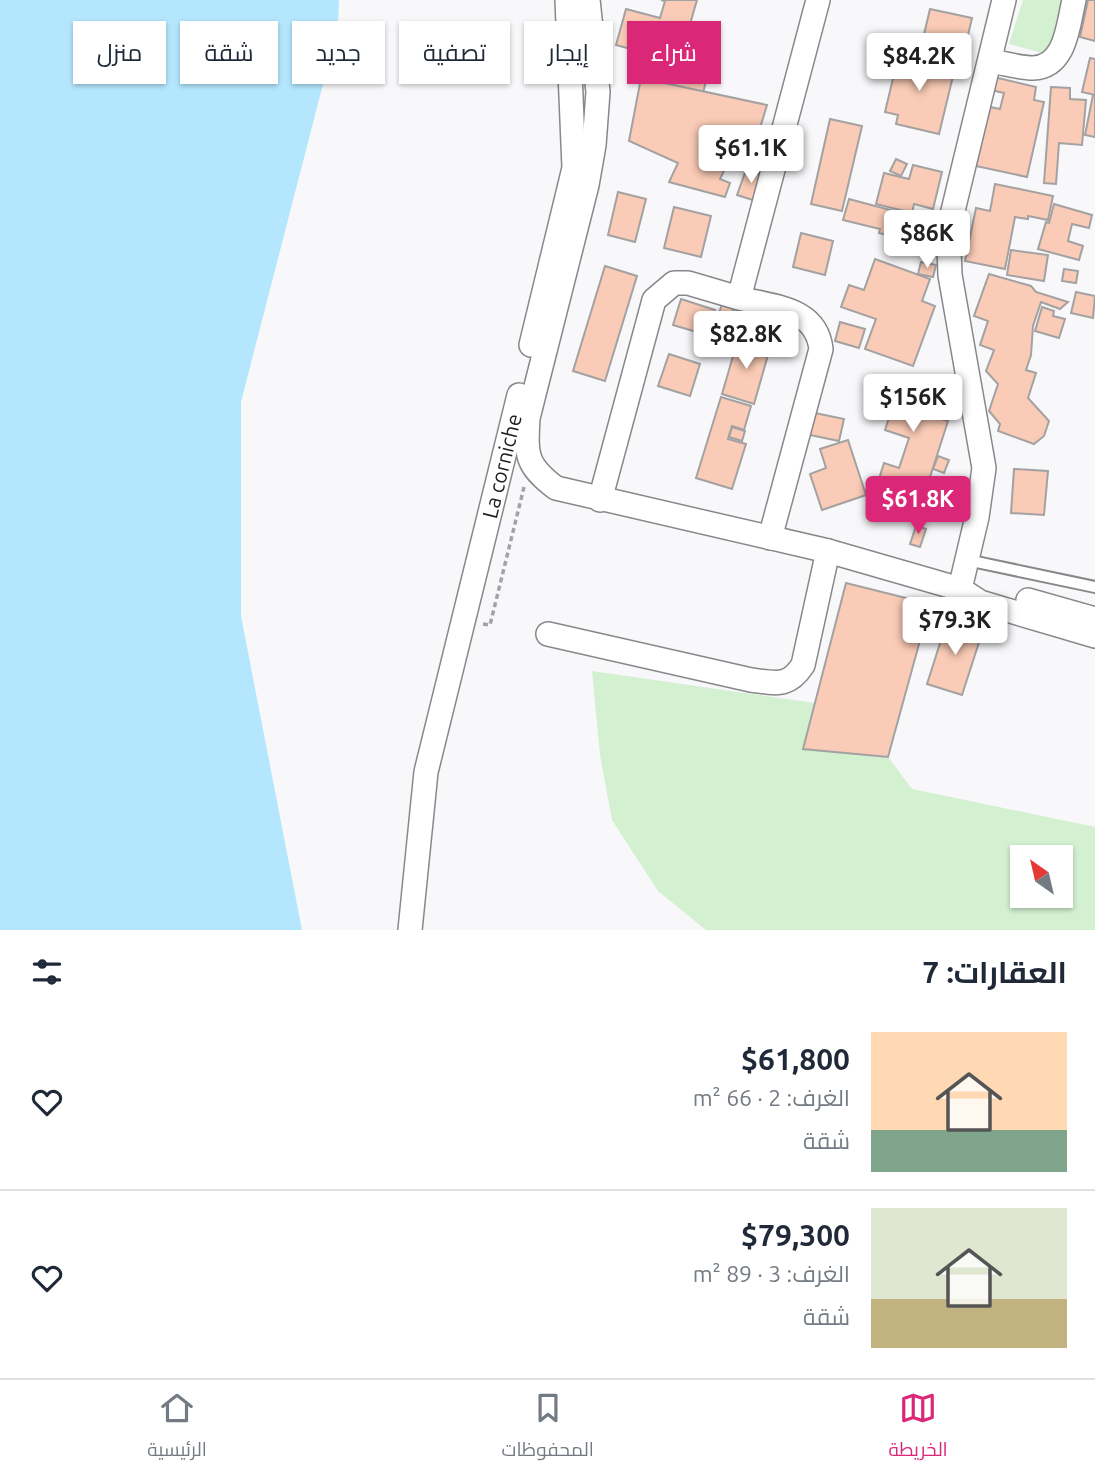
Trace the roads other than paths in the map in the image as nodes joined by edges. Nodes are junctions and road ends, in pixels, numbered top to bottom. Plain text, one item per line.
1 (567, 0) edge
2 (588, 0) edge
3 (818, 0) edge
4 (1004, 0) edge
5 (1074, 0) edge
6 (990, 61) junction
7 (740, 298) junction
8 (600, 500) junction
9 (770, 538) junction
10 (828, 551) junction
11 (967, 560) junction
12 (1095, 587) edge
13 (960, 589) junction
14 (1005, 601) junction
15 (1095, 619) edge
16 (548, 634) dead end
17 (1095, 636) edge
18 (410, 930) edge

1 - 18 street, La corniche
2 - 8 street
3 - 7 street
4 - 6 street
5 - 6 street
6 - 11 street
7 - 8 street
7 - 9 street
8 - 9 street
9 - 10 street
10 - 13 street
10 - 16 street
11 - 12 lane
11 - 13 street
13 - 14 street
14 - 15 street
14 - 17 street

